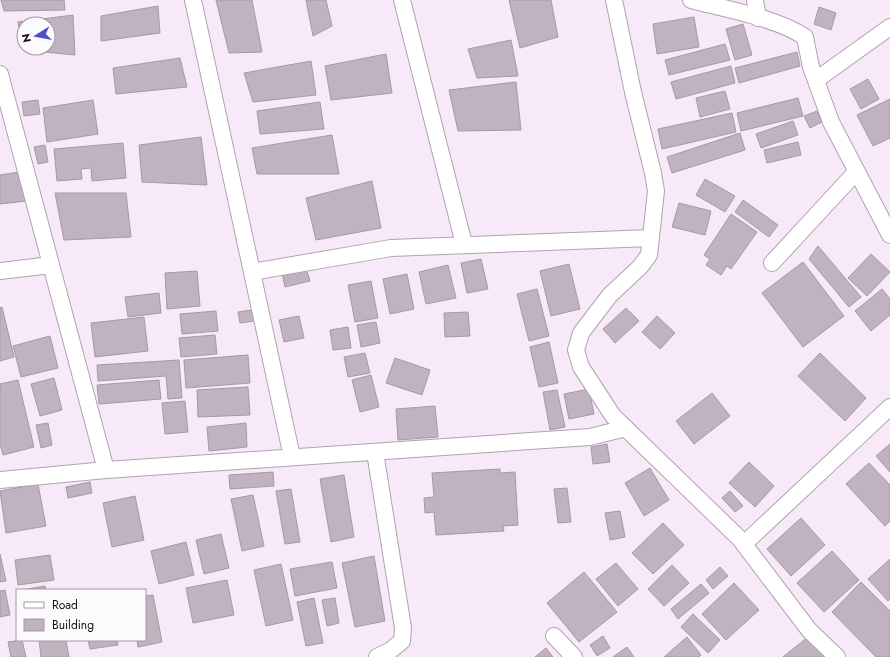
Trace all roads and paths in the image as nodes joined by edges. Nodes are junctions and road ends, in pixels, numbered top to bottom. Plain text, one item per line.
1 (193, 0) edge
2 (402, 0) edge
3 (614, 0) edge
4 (691, 0) edge
5 (755, 0) edge
6 (758, 18) junction
7 (890, 27) edge
8 (0, 74) edge
9 (816, 80) junction
10 (856, 172) junction
11 (890, 235) edge
12 (651, 238) junction
13 (464, 244) junction
14 (772, 263) dead end
15 (51, 265) junction
16 (0, 271) edge
17 (252, 272) junction
18 (890, 407) edge
19 (626, 428) junction
20 (376, 452) junction
21 (292, 457) junction
22 (106, 470) junction
23 (0, 480) edge
24 (744, 544) junction
25 (554, 636) dead end
26 (377, 657) edge
27 (574, 657) edge
28 (837, 657) edge

1 - 17 street
2 - 13 street
3 - 12 street
4 - 6 street
5 - 6 street
6 - 9 street
7 - 9 street
8 - 15 street
9 - 10 street
10 - 11 street
10 - 14 street
12 - 13 street
12 - 19 street
13 - 17 street
15 - 16 street
15 - 22 street
17 - 21 street
18 - 24 street
19 - 20 street
19 - 24 street
20 - 21 street
20 - 26 street
21 - 22 street
22 - 23 street
24 - 28 street
25 - 27 street

